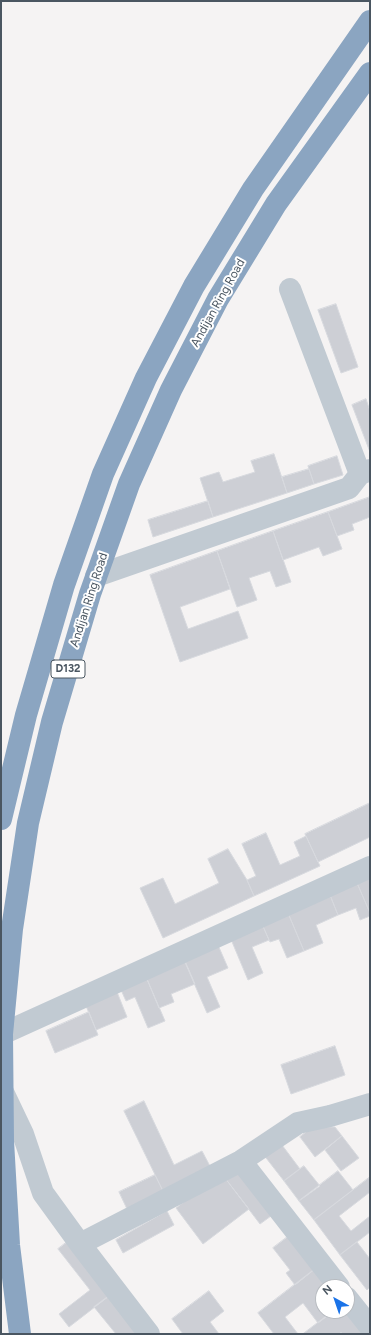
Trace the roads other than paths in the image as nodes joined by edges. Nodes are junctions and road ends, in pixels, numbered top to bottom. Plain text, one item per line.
1 (370, 21) edge
2 (370, 73) edge
3 (290, 290) dead end
4 (365, 472) edge
5 (96, 576) junction
6 (1, 819) edge
7 (370, 867) edge
8 (2, 1034) junction
9 (3, 1092) junction
10 (370, 1104) edge
11 (240, 1161) junction
12 (80, 1244) junction
13 (333, 1279) edge
14 (355, 1308) edge
15 (370, 1327) edge
16 (20, 1334) edge
17 (149, 1334) edge

1 - 6 highway, D132
2 - 5 highway, Andijan Ring Road / D132
3 - 4 street
4 - 5 street
5 - 8 highway, Andijan Ring Road / D132
7 - 8 street
8 - 9 highway, Andijan Ring Road / D132
9 - 12 street
9 - 16 highway, Andijan Ring Road / D132
10 - 11 street
11 - 12 street
11 - 13 street
12 - 17 street
14 - 15 street

